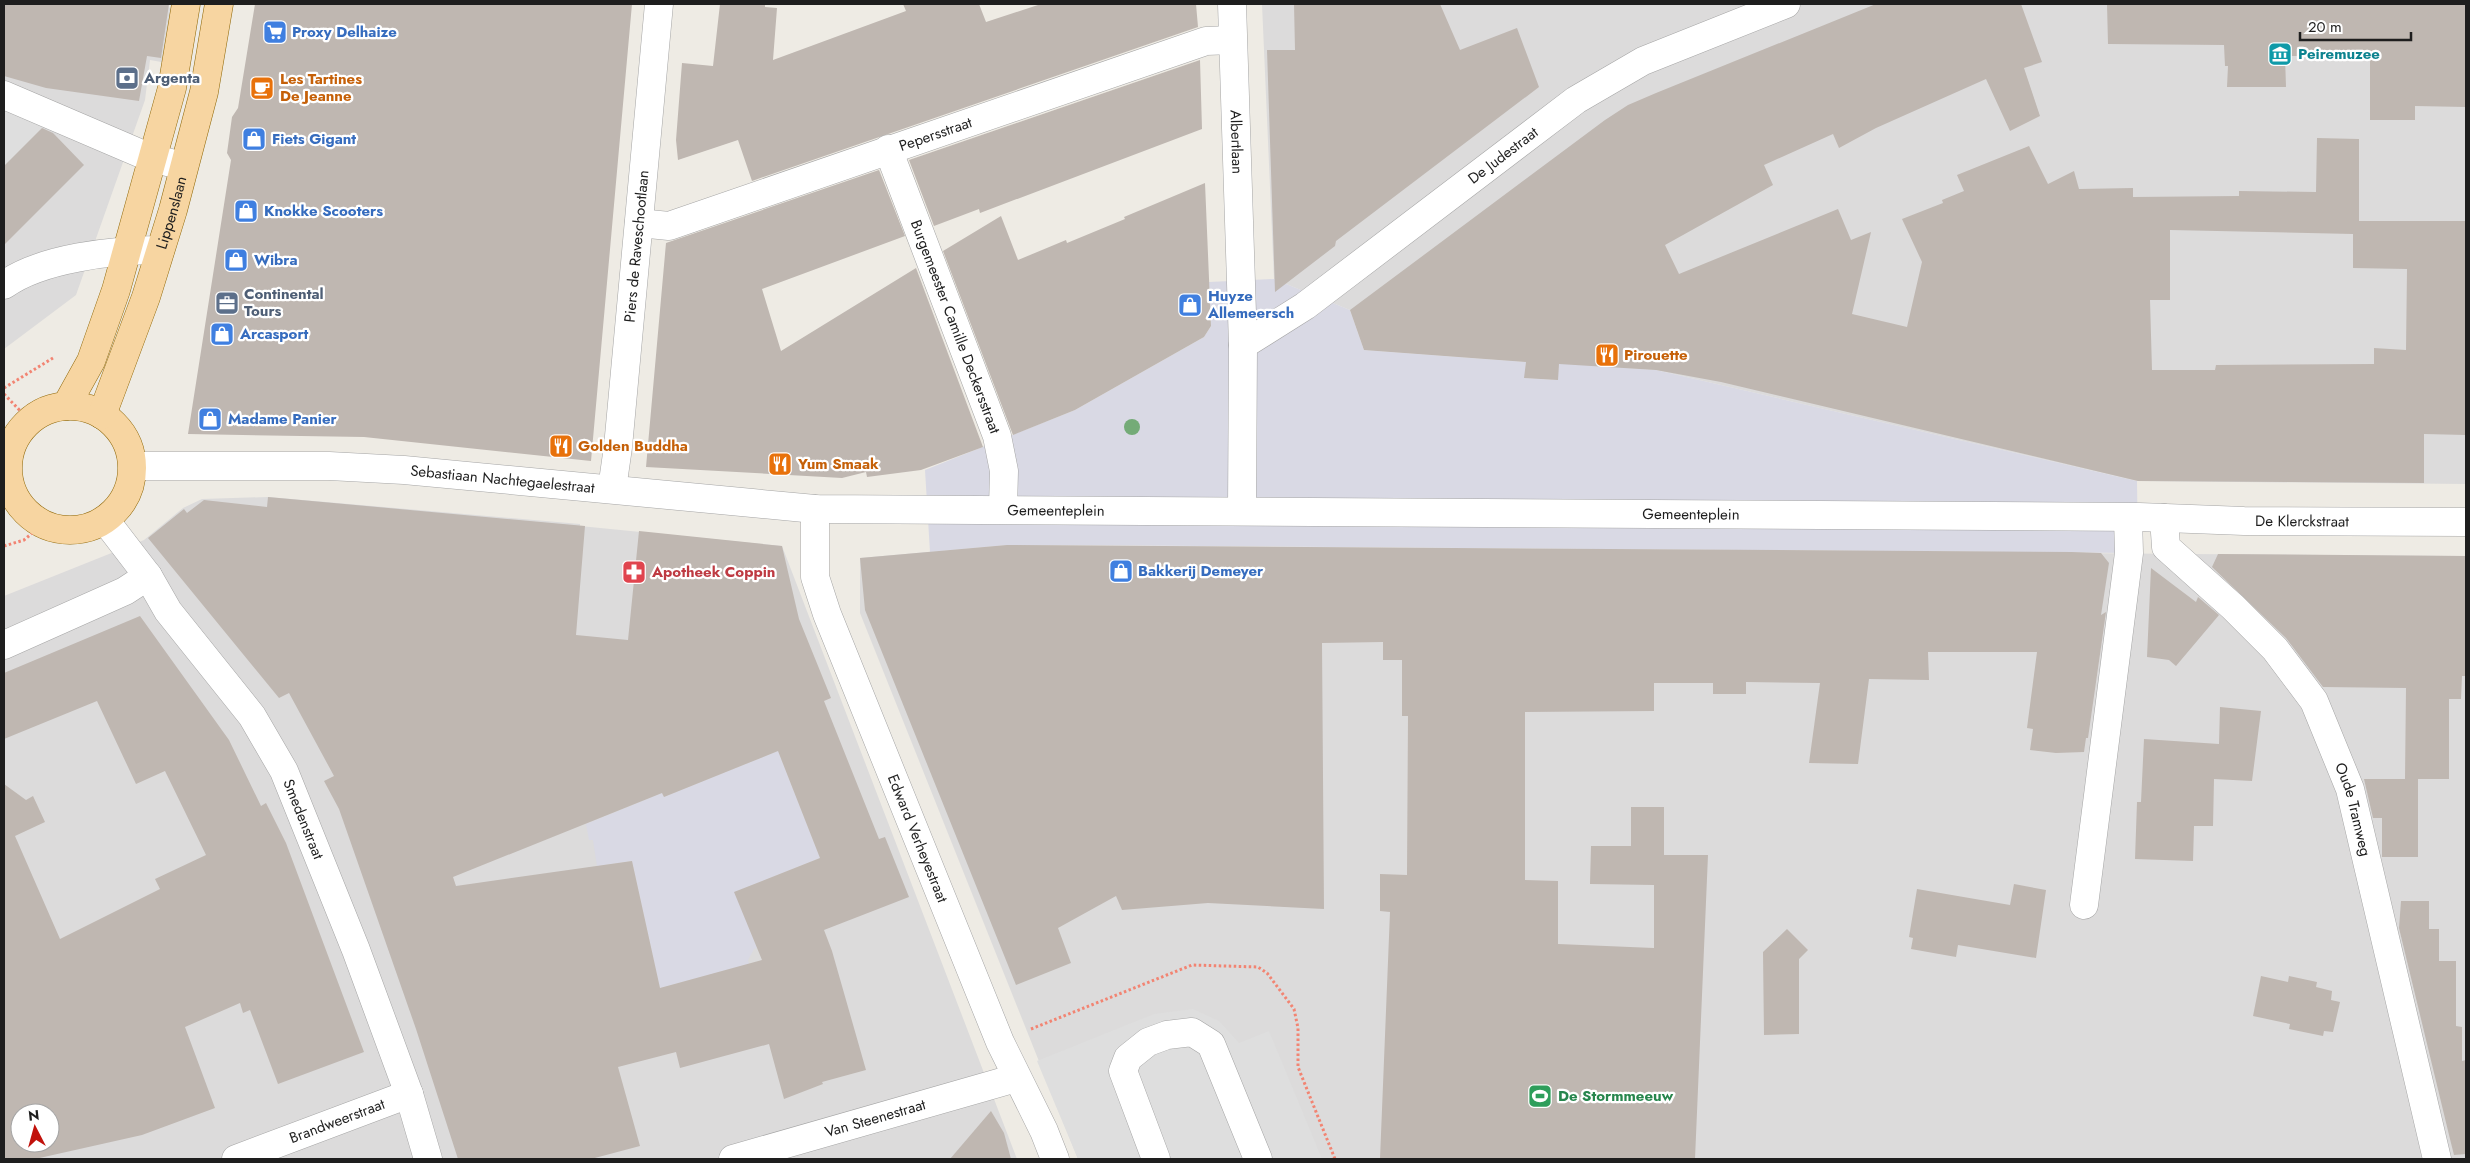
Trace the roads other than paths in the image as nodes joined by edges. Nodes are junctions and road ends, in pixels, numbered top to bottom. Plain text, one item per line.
1 (186, 4) edge
2 (219, 4) edge
3 (659, 4) edge
4 (1232, 4) edge
5 (1786, 4) edge
6 (1232, 40) junction
7 (4, 95) edge
8 (888, 149) junction
9 (151, 158) junction
10 (183, 166) junction
11 (639, 223) junction
12 (127, 250) junction
13 (160, 250) junction
14 (4, 285) edge
15 (1243, 345) junction
16 (66, 406) junction
17 (102, 415) junction
18 (7, 452) edge
19 (132, 466) junction
20 (612, 489) junction
21 (871, 508) joint
22 (1003, 508) junction
23 (816, 509) junction
24 (1242, 511) junction
25 (2144, 517) junction
26 (26, 519) edge
27 (105, 520) junction
28 (2466, 522) edge
29 (148, 576) junction
30 (4, 644) edge
31 (2084, 905) dead end
32 (1016, 1078) junction
33 (408, 1094) junction
34 (236, 1159) edge
35 (428, 1159) edge
36 (733, 1159) edge
37 (1054, 1159) edge
38 (1156, 1159) edge
39 (1258, 1159) edge
40 (2437, 1159) edge

1 - 9 main road, Lippenslaan
2 - 10 main road, Lippenslaan
3 - 11 street, Piers de Raveschootlaan
4 - 6 street, Albertlaan
5 - 15 street, De Judestraat
6 - 8 street, Pepersstraat
6 - 15 street, Albertlaan
7 - 9 street
8 - 11 street, Pepersstraat
8 - 22 street, Burgemeester Camille Deckersstraat
9 - 10 street
9 - 12 main road, Lippenslaan
10 - 13 main road, Lippenslaan
11 - 20 street, Piers de Raveschootlaan
12 - 13 street
12 - 14 street
12 - 16 main road, Lippenslaan
13 - 17 main road, Lippenslaan
15 - 24 street
16 - 17 main road
16 - 18 main road
17 - 19 main road
18 - 26 main road
19 - 20 street, Sebastiaan Nachtegaelestraat
19 - 27 main road
20 - 23 street, Sebastiaan Nachtegaelestraat
21 - 22 street, Gemeenteplein
21 - 23 street, Sebastiaan Nachtegaelestraat
22 - 24 street, Gemeenteplein
23 - 32 street, Edward Verheyestraat
24 - 25 street, Gemeenteplein
25 - 28 street, De Klerckstraat
25 - 31 street
25 - 40 street, Oude Tramweg
26 - 27 main road
27 - 29 street, Smedenstraat
29 - 30 street
29 - 33 street, Smedenstraat
32 - 36 street, Van Steenestraat
32 - 37 street, Edward Verheyestraat
33 - 34 street, Brandweerstraat
33 - 35 street, Smedenstraat
38 - 39 street

